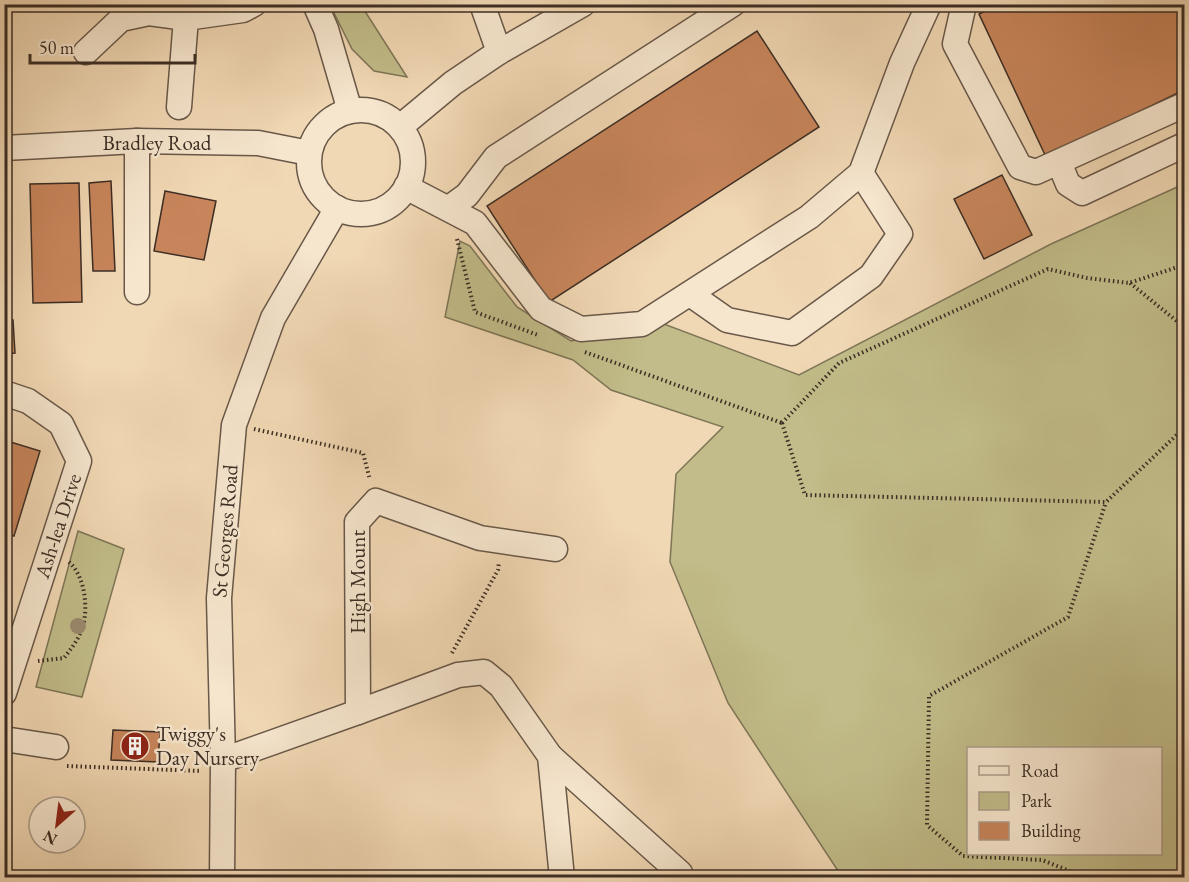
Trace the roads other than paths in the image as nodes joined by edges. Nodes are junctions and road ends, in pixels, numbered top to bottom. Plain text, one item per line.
1 (254, 4) edge
2 (315, 4) edge
3 (482, 4) edge
4 (584, 4) edge
5 (733, 4) edge
6 (929, 4) edge
7 (964, 4) edge
8 (186, 18) junction
9 (86, 52) dead end
10 (500, 52) junction
11 (1185, 105) edge
12 (179, 107) dead end
13 (350, 111) junction
14 (400, 127) junction
15 (137, 141) junction
16 (1185, 145) edge
17 (4, 148) edge
18 (309, 153) junction
19 (1059, 162) junction
20 (861, 173) junction
21 (406, 187) junction
22 (337, 208) junction
23 (449, 208) junction
24 (137, 292) dead end
25 (690, 294) junction
26 (4, 393) edge
27 (555, 549) dead end
28 (4, 693) edge
29 (358, 712) junction
30 (4, 739) edge
31 (56, 747) road end
32 (550, 756) junction
33 (223, 766) junction
34 (222, 878) edge
35 (562, 878) edge
36 (679, 878) edge

1 - 8 street
2 - 13 street
3 - 10 street
4 - 10 street
5 - 23 street
6 - 20 street
7 - 19 street
8 - 9 street
8 - 12 street
10 - 14 street
11 - 19 street
13 - 14 street
13 - 18 street
14 - 21 street
15 - 17 street, Bradley Road
15 - 18 street, Bradley Road
15 - 24 street
16 - 19 street
18 - 22 street
20 - 25 street
20 - 25 street
21 - 22 street
21 - 23 street
22 - 33 street, St Georges Road
23 - 25 street
26 - 28 street, Ash-lea Drive
27 - 29 street, High Mount
29 - 32 street
29 - 33 street
30 - 31 street
32 - 35 street
32 - 36 street
33 - 34 street, St Georges Road

